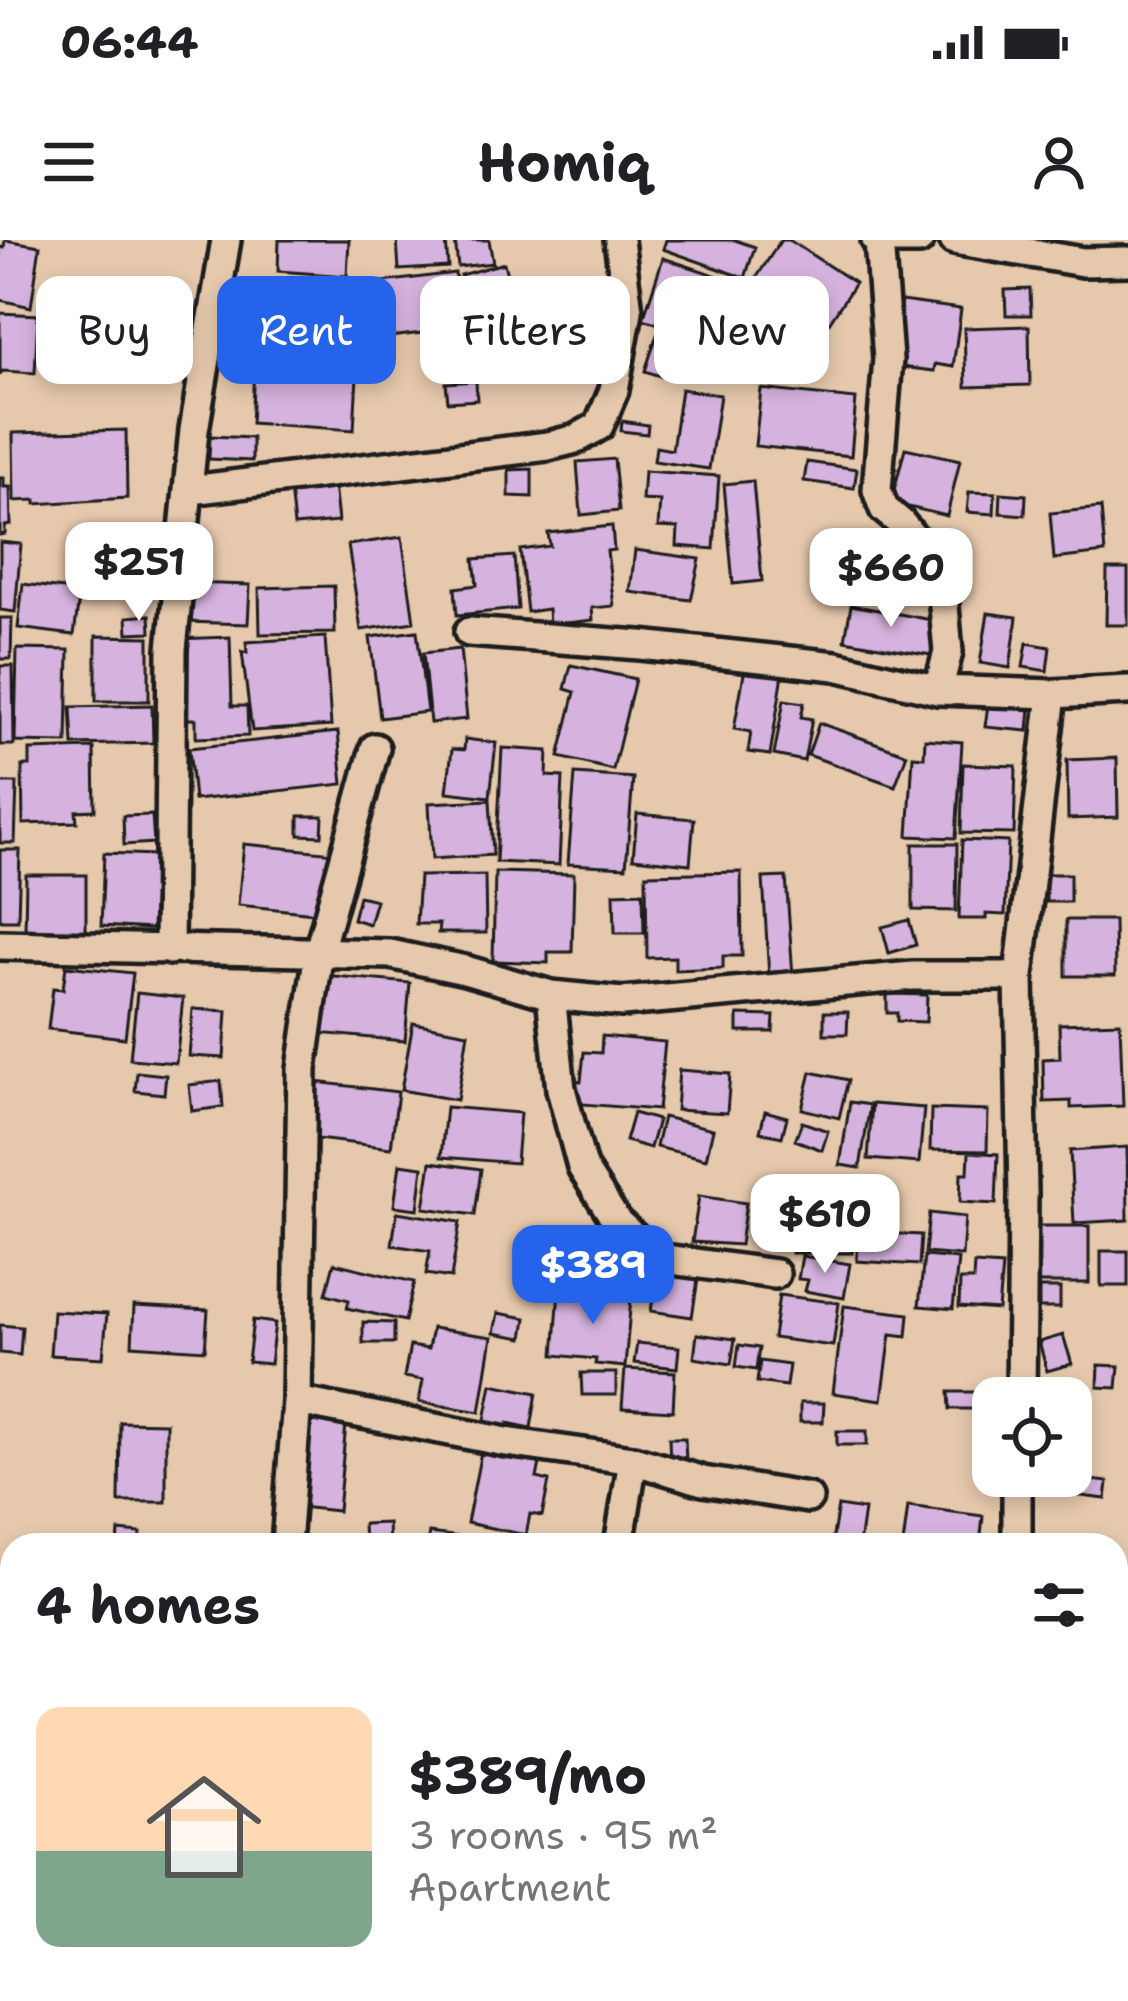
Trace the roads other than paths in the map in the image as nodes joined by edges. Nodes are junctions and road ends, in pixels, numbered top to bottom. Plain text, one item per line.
1 (226, 240) edge
2 (619, 240) edge
3 (919, 240) edge
4 (955, 240) edge
5 (877, 241) edge
6 (1128, 261) edge
7 (190, 490) junction
8 (469, 632) dead end
9 (1128, 690) edge
10 (938, 691) junction
11 (1052, 694) junction
12 (375, 748) dead end
13 (0, 945) edge
14 (169, 950) junction
15 (319, 951) junction
16 (1019, 976) junction
17 (551, 995) junction
18 (776, 1274) dead end
19 (1021, 1377) edge
20 (297, 1401) junction
21 (632, 1460) junction
22 (1017, 1497) edge
23 (808, 1498) dead end
24 (287, 1533) edge
25 (621, 1533) edge
26 (1016, 1533) edge

1 - 7 street
2 - 7 street
3 - 5 street
4 - 6 street
5 - 10 street
7 - 14 street
8 - 10 street
9 - 11 street
10 - 11 street
11 - 16 street
12 - 15 street
13 - 14 street
14 - 15 street
15 - 17 street
15 - 20 street
16 - 17 street
16 - 19 street
17 - 18 street
20 - 21 street
20 - 24 street
21 - 23 street
21 - 25 street
22 - 26 street

